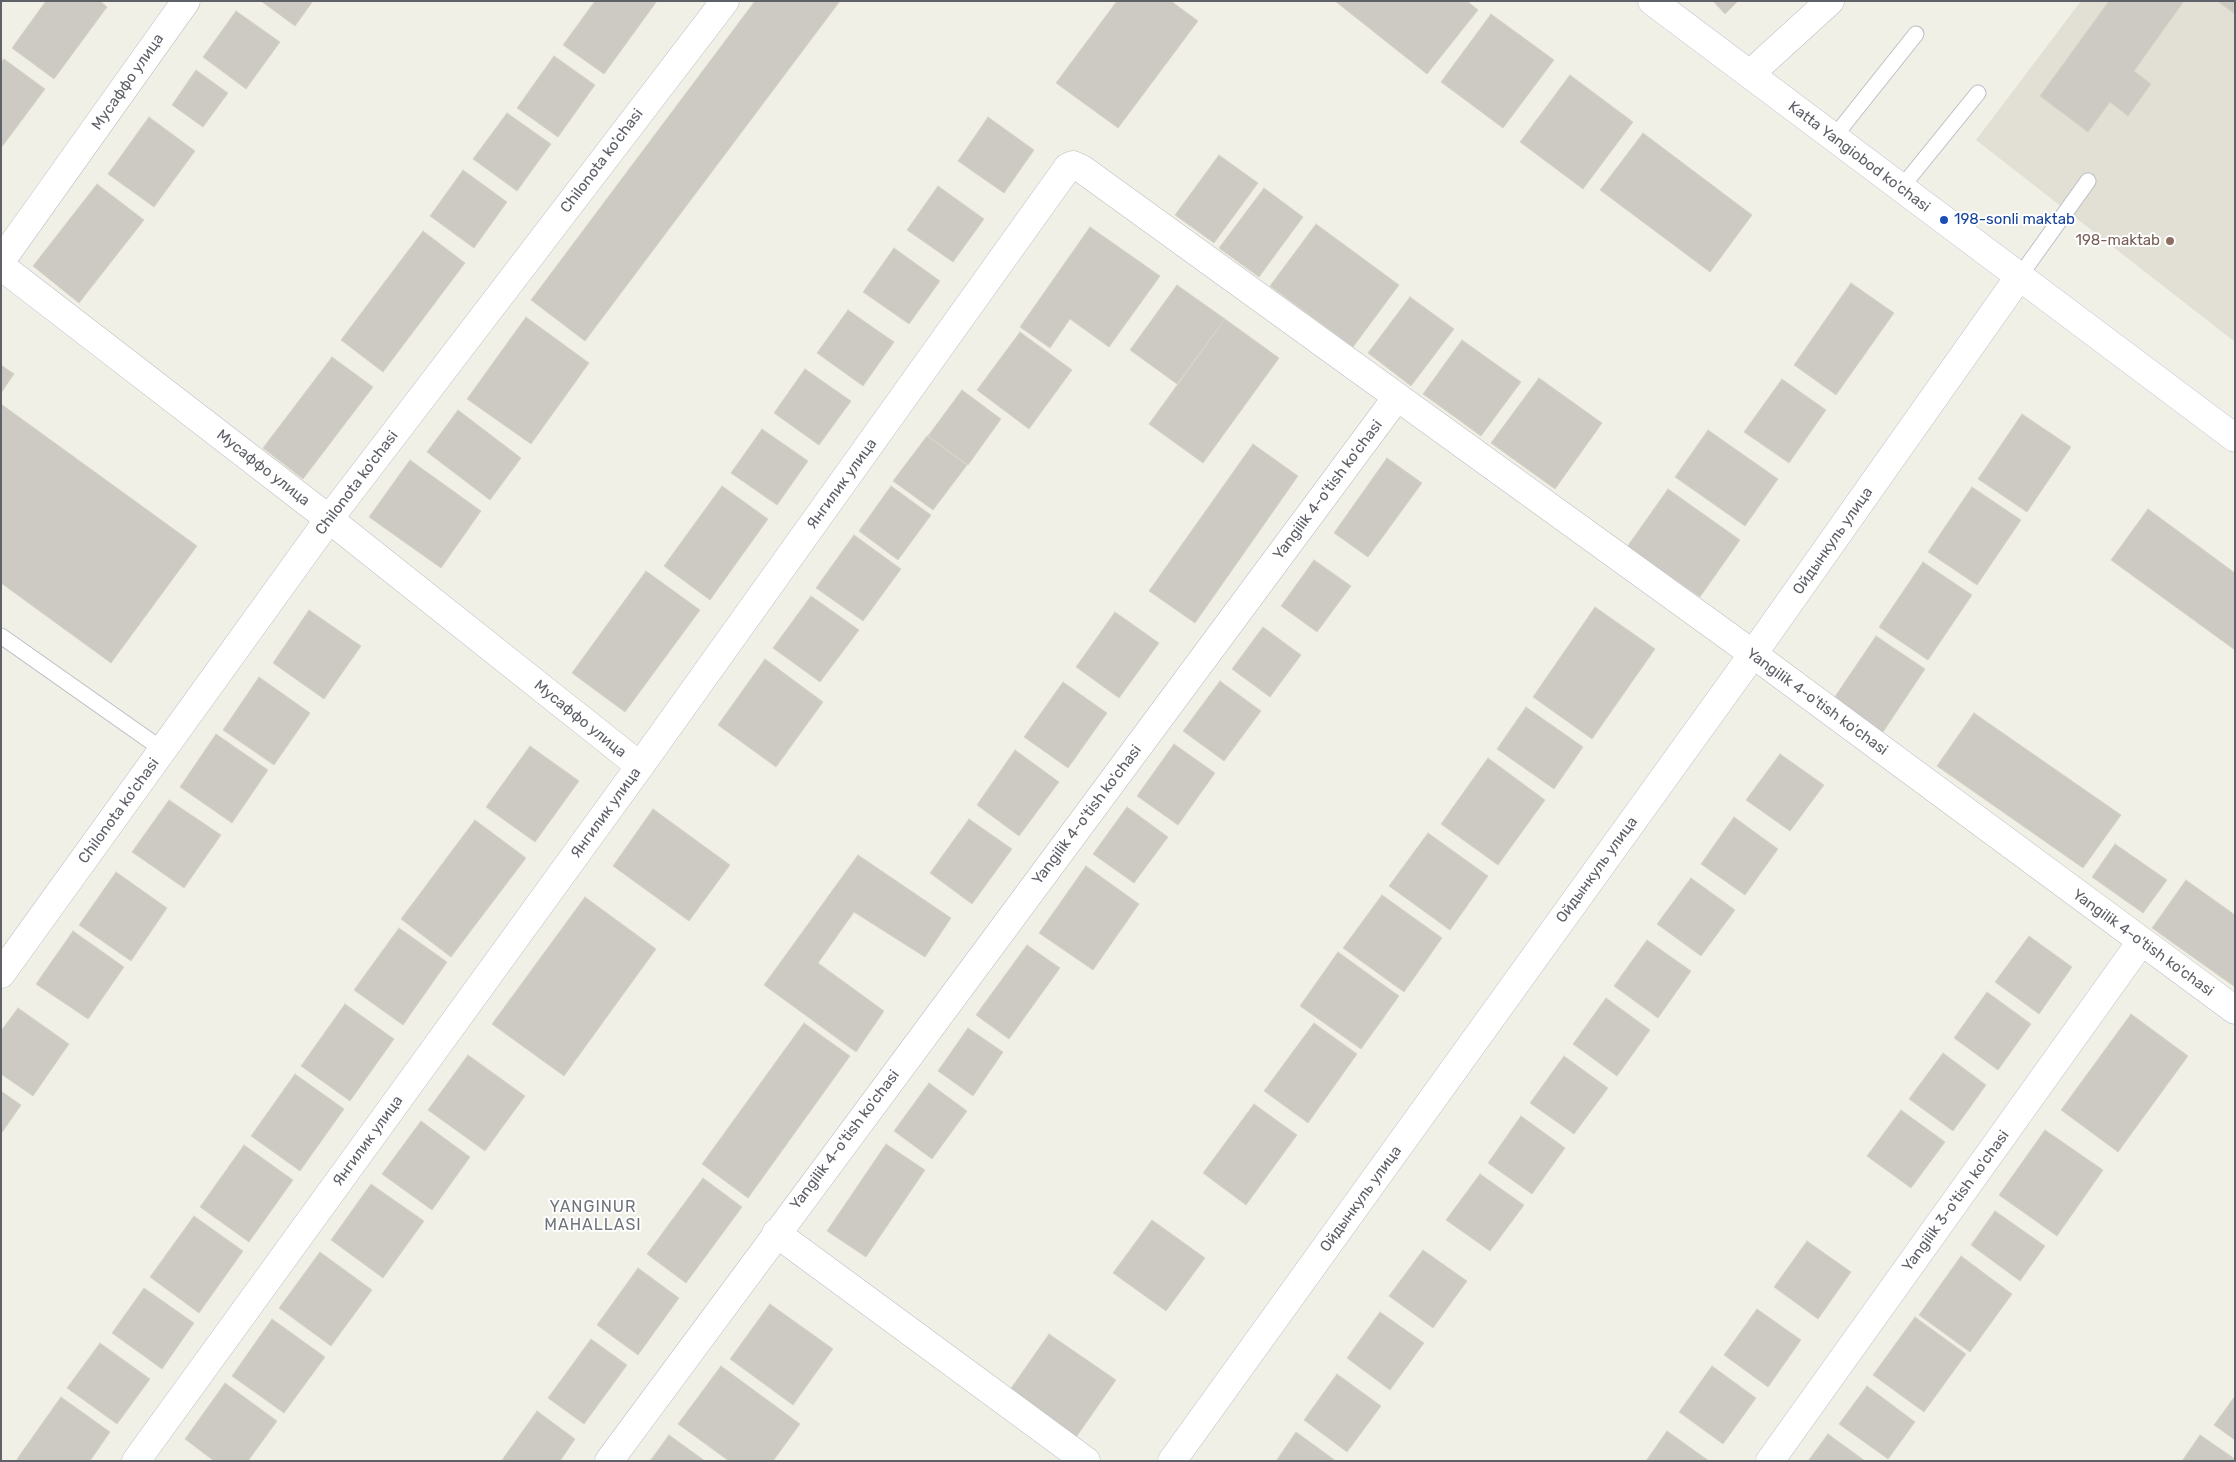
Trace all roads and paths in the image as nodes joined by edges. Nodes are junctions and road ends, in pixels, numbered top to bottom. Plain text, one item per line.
1 (186, 1) edge
2 (724, 1) edge
3 (1652, 1) edge
4 (1830, 1) edge
5 (1916, 34) dead end
6 (1750, 74) junction
7 (1978, 93) dead end
8 (1834, 137) junction
9 (1073, 165) joint
10 (2088, 181) dead end
11 (1901, 188) junction
12 (1, 261) edge
13 (1, 266) edge
14 (2019, 277) junction
15 (1398, 397) junction
16 (2233, 432) edge
17 (329, 519) junction
18 (1, 636) edge
19 (1753, 654) junction
20 (163, 750) junction
21 (640, 766) junction
22 (2141, 942) junction
23 (1, 974) edge
24 (2235, 1010) edge
25 (776, 1233) junction
26 (136, 1461) edge
27 (609, 1461) edge
28 (1086, 1461) edge
29 (1172, 1461) edge
30 (1770, 1461) edge

1 - 12 street, Мусаффо улица
2 - 17 street, Chilonota ko'chasi
3 - 6 street, Katta Yangiobod ko'chasi
4 - 6 street
5 - 8 lane
6 - 8 street, Katta Yangiobod ko'chasi
7 - 11 lane
8 - 11 street, Katta Yangiobod ko'chasi
9 - 15 street, Yangilik 4-o'tish ko'chasi
9 - 21 street, Янгилик улица
10 - 14 lane
11 - 14 street, Katta Yangiobod ko'chasi
13 - 17 street, Мусаффо улица
14 - 16 street, Katta Yangiobod ko'chasi
14 - 19 street, Ойдынкуль улица
15 - 19 street, Yangilik 4-o'tish ko'chasi
15 - 25 street, Yangilik 4-o'tish ko'chasi
17 - 20 street, Chilonota ko'chasi
17 - 21 street, Мусаффо улица
18 - 20 lane
19 - 22 street, Yangilik 4-o'tish ko'chasi
19 - 29 street, Ойдынкуль улица
20 - 23 street, Chilonota ko'chasi
21 - 26 street, Янгилик улица
22 - 24 street, Yangilik 4-o'tish ko'chasi
22 - 30 street, Yangilik 3-o'tish ko'chasi
25 - 27 street, Yangilik 4-o'tish ko'chasi
25 - 28 street

